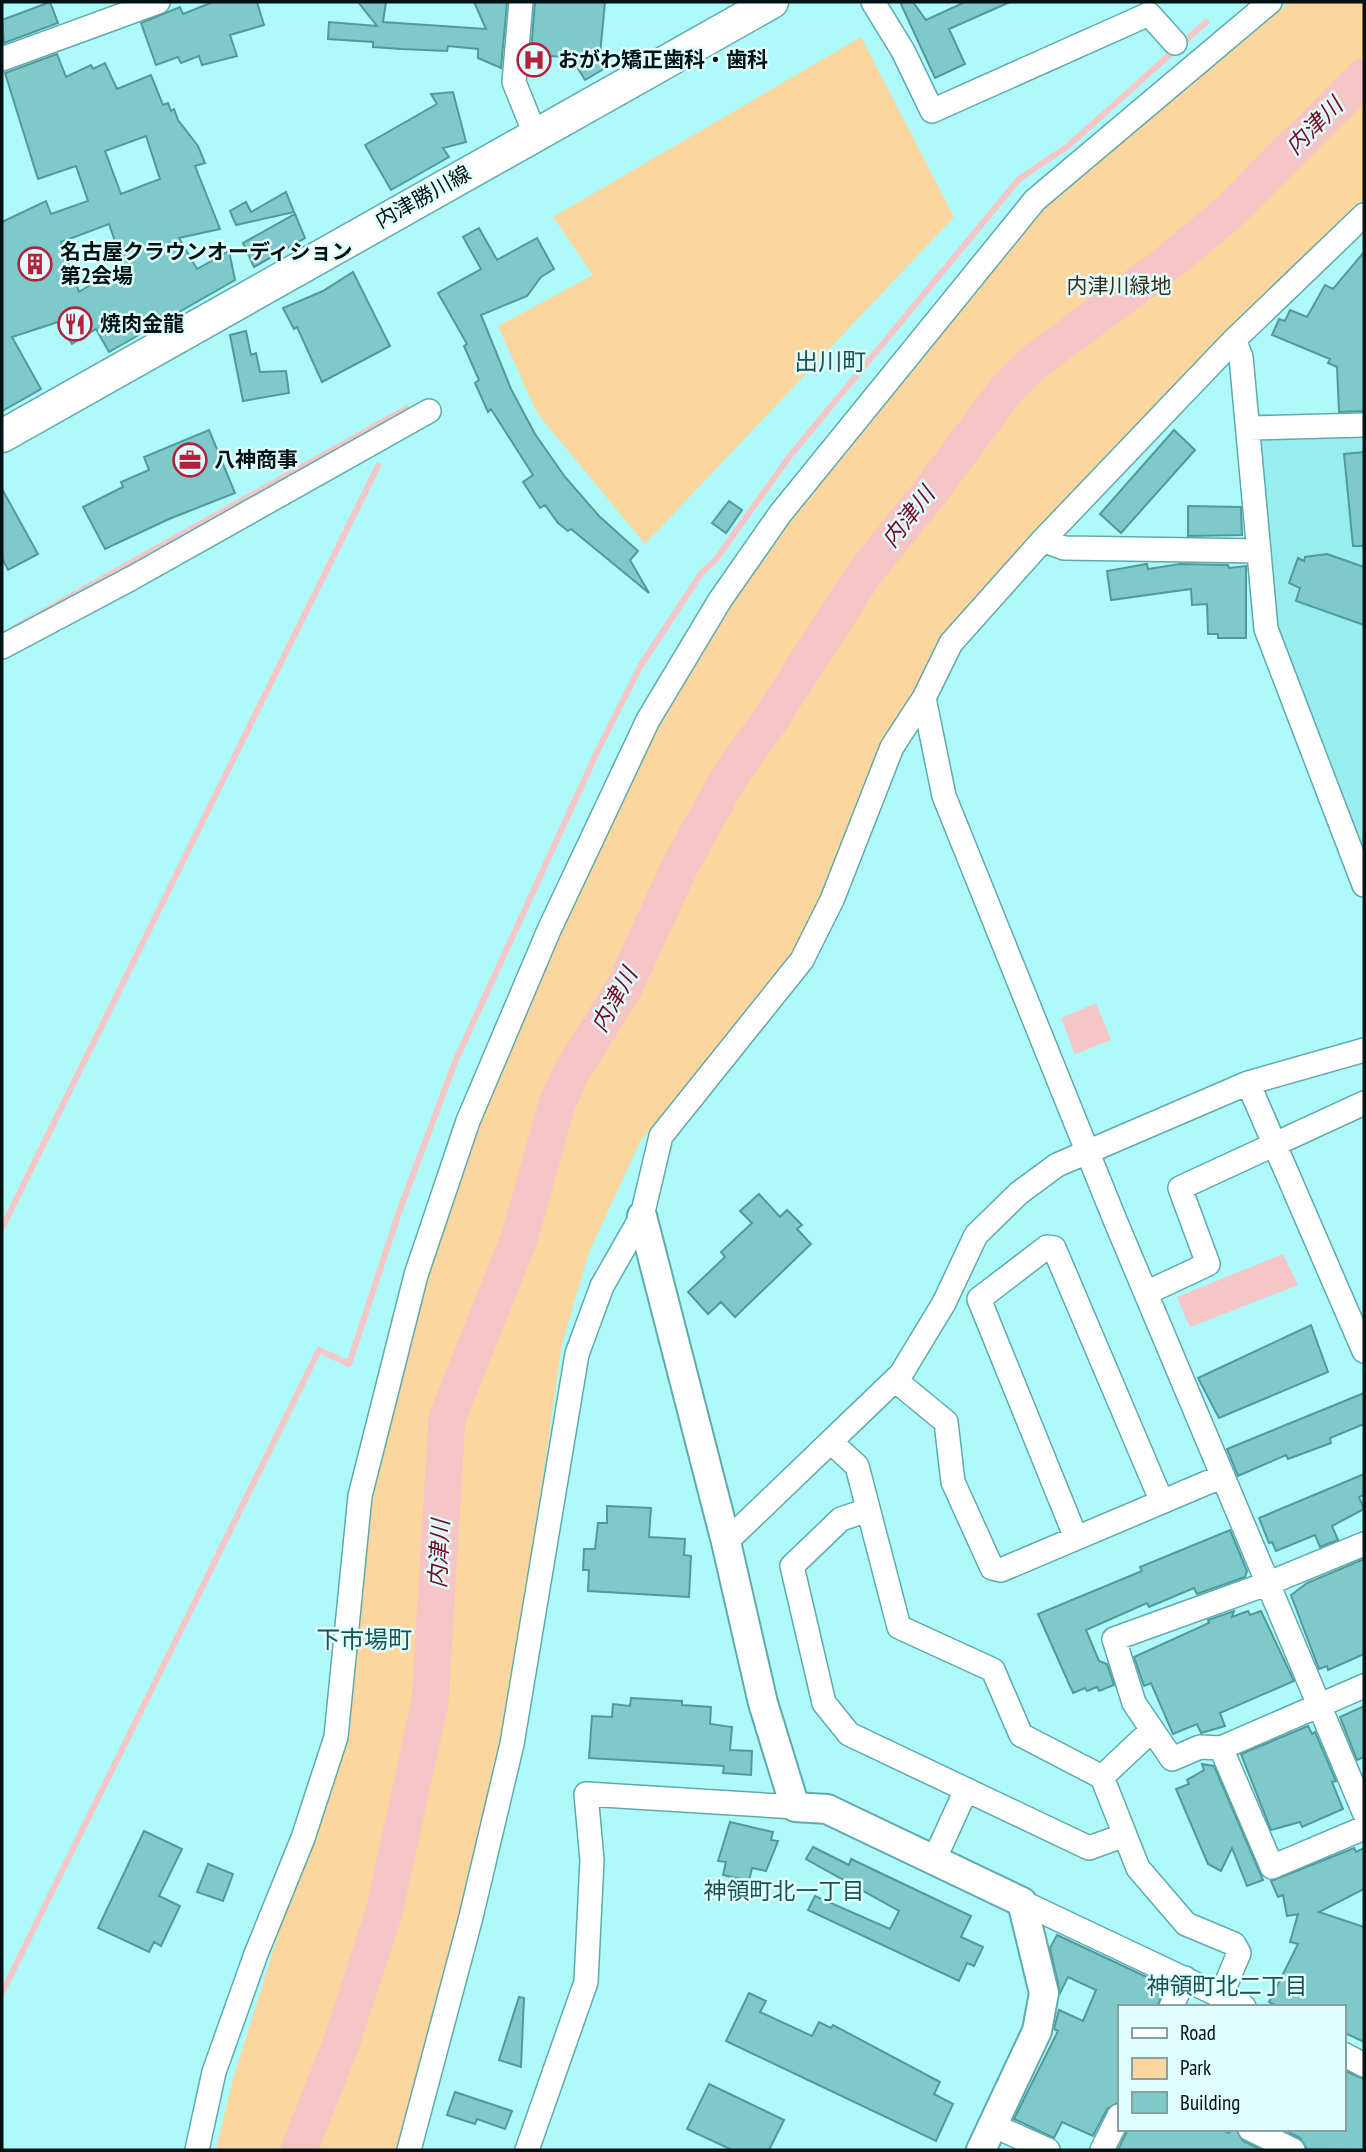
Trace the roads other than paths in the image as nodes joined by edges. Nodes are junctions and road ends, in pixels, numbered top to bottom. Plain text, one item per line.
1 (158, 2) edge
2 (520, 2) edge
3 (772, 2) edge
4 (873, 2) edge
5 (1270, 2) edge
6 (1175, 43) dead end
7 (2, 59) edge
8 (535, 134) junction
9 (1364, 215) edge
10 (1234, 340) junction
11 (429, 411) dead end
12 (1364, 425) edge
13 (1248, 428) junction
14 (2, 436) edge
15 (1043, 540) junction
16 (1259, 551) junction
17 (2, 647) edge
18 (924, 698) junction
19 (1364, 885) edge
20 (1364, 1051) edge
21 (1248, 1083) junction
22 (1364, 1104) edge
23 (1275, 1142) junction
24 (1088, 1154) junction
25 (642, 1216) junction
26 (1146, 1293) junction
27 (1364, 1350) edge
28 (895, 1380) junction
29 (831, 1442) junction
30 (1223, 1476) junction
31 (1162, 1502) junction
32 (868, 1510) junction
33 (1076, 1538) junction
34 (726, 1542) junction
35 (1364, 1544) edge
36 (1269, 1583) junction
37 (1364, 1686) edge
38 (1321, 1704) junction
39 (1152, 1730) junction
40 (1221, 1748) junction
41 (1102, 1777) junction
42 (966, 1790) junction
43 (795, 1807) junction
44 (1364, 1812) edge
45 (1364, 1828) edge
46 (1125, 1835) junction
47 (934, 1860) junction
48 (1022, 1902) junction
49 (1185, 1978) junction
50 (1221, 1996) junction
51 (1172, 2005) edge
52 (1240, 2005) edge
53 (1345, 2055) edge
54 (1364, 2065) edge
55 (1118, 2118) edge
56 (992, 2125) junction
57 (1254, 2131) edge
58 (197, 2150) edge
59 (408, 2150) edge
60 (527, 2150) edge
61 (981, 2150) edge
62 (1048, 2150) edge
63 (1102, 2150) edge
64 (1293, 2150) edge

1 - 7 street
2 - 8 street
3 - 8 main road, 内津勝川線
4 - 6 street
5 - 58 street
8 - 14 main road, 内津勝川線
9 - 10 street
10 - 13 street
10 - 15 street
11 - 17 street
12 - 13 street
13 - 16 street
15 - 16 street
15 - 18 street
16 - 19 street
18 - 24 street
18 - 25 street
20 - 21 street
21 - 23 street
21 - 24 street
22 - 23 street
23 - 26 street
23 - 27 street
24 - 26 street
24 - 28 street
25 - 34 street
25 - 59 street
26 - 30 street
28 - 29 street
28 - 33 street
29 - 32 street
29 - 34 street
30 - 31 street
30 - 36 street
31 - 33 street
31 - 33 street
32 - 41 street
32 - 42 street
34 - 43 street
35 - 36 street
36 - 38 street
36 - 39 street
37 - 38 street
38 - 40 street
38 - 44 street
39 - 40 street
39 - 41 street
40 - 45 street
41 - 46 street
42 - 46 street
42 - 47 street
43 - 47 street
43 - 60 street
46 - 50 street
47 - 48 street
48 - 49 street
48 - 56 street
49 - 50 street
49 - 51 street
50 - 52 street
53 - 54 street
55 - 63 street
56 - 61 street
56 - 62 street
57 - 64 street

